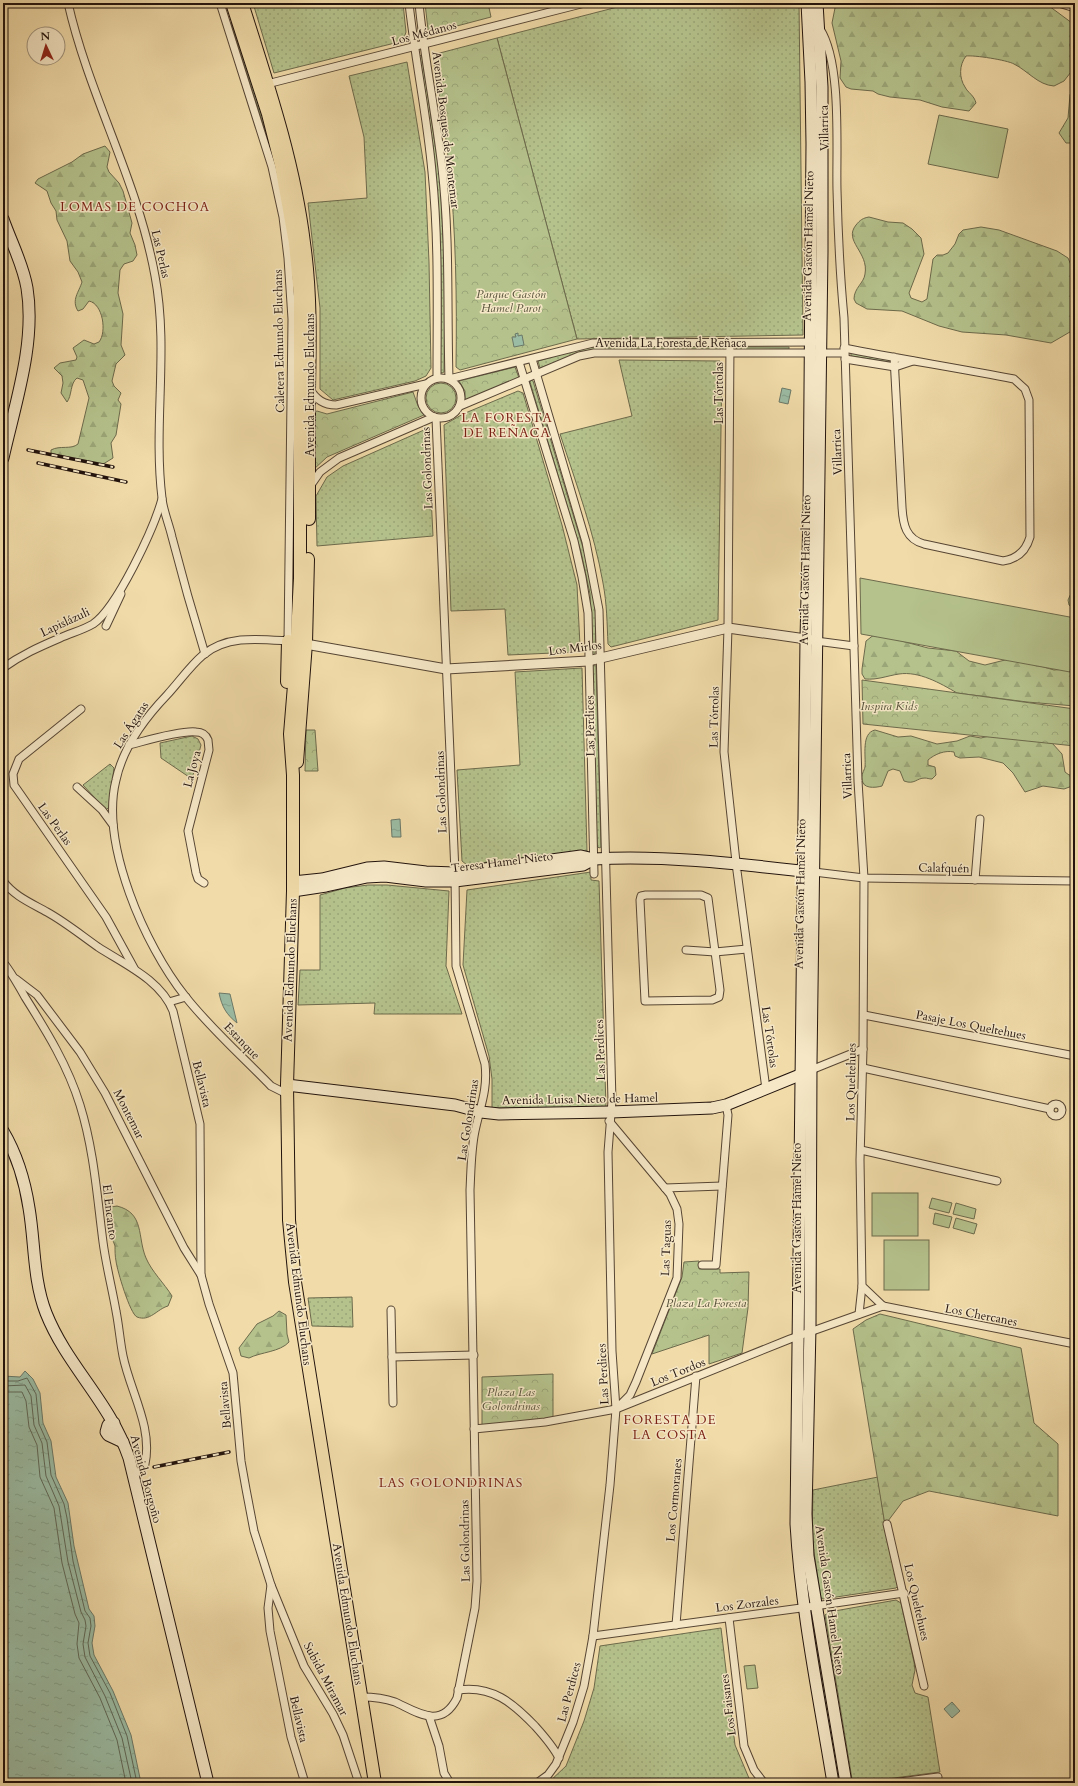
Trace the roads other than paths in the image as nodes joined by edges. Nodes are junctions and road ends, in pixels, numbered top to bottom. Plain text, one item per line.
1 (68, 3) edge
2 (220, 3) edge
3 (242, 3) edge
4 (410, 3) edge
5 (419, 3) edge
6 (585, 3) edge
7 (807, 3) edge
8 (817, 3) edge
9 (1062, 3) edge
10 (1075, 7) edge
11 (235, 13) edge
12 (819, 28) junction
13 (424, 45) junction
14 (414, 48) junction
15 (267, 84) junction
16 (3, 219) edge
17 (305, 249) junction
18 (298, 269) junction
19 (290, 281) junction
20 (730, 343) junction
21 (815, 348) junction
22 (730, 354) junction
23 (844, 354) junction
24 (894, 357) junction
25 (532, 359) junction
26 (915, 361) junction
27 (519, 362) junction
28 (895, 367) junction
29 (536, 374) junction
30 (437, 378) junction
31 (449, 379) junction
32 (524, 379) junction
33 (426, 384) junction
34 (309, 387) junction
35 (460, 406) junction
36 (435, 418) junction
37 (300, 437) junction
38 (3, 458) edge
39 (309, 489) junction
40 (162, 499) junction
41 (125, 583) junction
42 (106, 626) dead end
43 (728, 628) junction
44 (811, 640) junction
45 (297, 642) junction
46 (854, 646) junction
47 (205, 654) junction
48 (599, 658) junction
49 (588, 661) junction
50 (3, 668) edge
51 (446, 669) junction
52 (81, 709) dead end
53 (129, 745) junction
54 (293, 775) junction
55 (77, 787) dead end
56 (980, 819) dead end
57 (113, 825) junction
58 (599, 859) junction
59 (736, 863) junction
60 (809, 872) junction
61 (594, 874) dead end
62 (455, 877) junction
63 (864, 878) junction
64 (975, 880) junction
65 (3, 881) edge
66 (1075, 881) edge
67 (204, 883) dead end
68 (293, 887) junction
69 (748, 949) junction
70 (686, 950) dead end
71 (715, 952) junction
72 (3, 962) edge
73 (134, 968) junction
74 (16, 979) junction
75 (186, 997) junction
76 (169, 1002) junction
77 (864, 1015) junction
78 (863, 1049) junction
79 (1075, 1056) edge
80 (863, 1068) junction
81 (806, 1072) junction
82 (287, 1089) junction
83 (766, 1089) junction
84 (726, 1104) junction
85 (1050, 1109) dead end
86 (481, 1112) junction
87 (610, 1117) junction
88 (3, 1131) edge
89 (861, 1150) junction
90 (997, 1181) dead end
91 (722, 1186) junction
92 (666, 1188) junction
93 (702, 1265) dead end
94 (201, 1275) junction
95 (862, 1286) junction
96 (883, 1306) junction
97 (391, 1310) dead end
98 (859, 1314) junction
99 (804, 1334) junction
100 (1075, 1344) edge
101 (474, 1355) junction
102 (392, 1357) junction
103 (696, 1376) junction
104 (393, 1403) dead end
105 (616, 1409) junction
106 (474, 1429) junction
107 (132, 1473) junction
108 (887, 1524) dead end
109 (271, 1585) junction
110 (904, 1592) junction
111 (811, 1607) junction
112 (729, 1618) junction
113 (676, 1624) junction
114 (593, 1636) junction
115 (924, 1686) dead end
116 (458, 1690) junction
117 (361, 1698) junction
118 (430, 1716) junction
119 (559, 1758) junction
120 (938, 1777) dead end
121 (208, 1783) edge
122 (304, 1783) edge
123 (359, 1783) edge
124 (375, 1783) edge
125 (450, 1783) edge
126 (537, 1783) edge
127 (764, 1783) edge
128 (833, 1783) edge
129 (846, 1783) edge
130 (892, 1783) edge

1 - 40 street, Las Perlas
2 - 11 street, Caletera Edmundo Eluchans
3 - 11 main road, Avenida Edmundo Eluchans
4 - 14 street, Avenida Bosques de Montemar
5 - 13 street, Avenida Bosques de Montemar
6 - 13 street, Los Médanos
7 - 21 main road, Avenida Gastón Hamel Nieto
8 - 12 main road, Avenida Gastón Hamel Nieto
9 - 10 street
11 - 15 main road, Avenida Edmundo Eluchans
11 - 18 main road, Avenida Edmundo Eluchans
11 - 19 street, Caletera Edmundo Eluchans
12 - 21 main road, Avenida Gastón Hamel Nieto
12 - 23 street, Villarrica
13 - 14 street, Los Médanos
13 - 31 street, Avenida Bosques de Montemar
14 - 15 street, Los Médanos
14 - 30 street, Avenida Bosques de Montemar
15 - 17 main road, Avenida Edmundo Eluchans
16 - 38 main road
17 - 18 main road
17 - 34 main road, Avenida Edmundo Eluchans
18 - 19 main road
18 - 37 main road, Avenida Edmundo Eluchans
19 - 37 street, Caletera Edmundo Eluchans
20 - 21 street, Avenida La Foresta de Reñaca
20 - 22 street, Las Tórtolas
20 - 25 street, Avenida La Foresta de Reñaca
21 - 22 street, Avenida La Foresta de Reñaca
21 - 23 street, Avenida La Foresta de Reñaca
21 - 44 main road, Avenida Gastón Hamel Nieto
22 - 29 street, Avenida La Foresta de Reñaca
22 - 43 street, Las Tórtolas
23 - 24 street
23 - 28 street
23 - 46 street, Villarrica
24 - 26 street
24 - 28 street
25 - 27 street, Avenida La Foresta de Reñaca
25 - 29 street, Las Perdices
26 - 28 street
26 - 28 street
27 - 31 street, Avenida La Foresta de Reñaca
27 - 32 street, Las Perdices
29 - 32 street, Avenida La Foresta de Reñaca
29 - 48 street, Las Perdices
30 - 31 street, Avenida La Foresta de Reñaca
30 - 33 street
31 - 35 street
32 - 35 street, Avenida La Foresta de Reñaca
32 - 49 street, Las Perdices
33 - 34 street
33 - 36 street
34 - 37 main road, Avenida Edmundo Eluchans
35 - 36 street, Avenida La Foresta de Reñaca
36 - 39 street, Avenida La Foresta de Reñaca
36 - 51 street, Las Golondrinas
37 - 39 main road, Avenida Edmundo Eluchans
37 - 45 main road, Avenida Edmundo Eluchans
39 - 45 main road, Avenida Edmundo Eluchans
40 - 41 street, Lapislázuli
40 - 47 street
41 - 42 street, Lapislázuli
41 - 50 street, Lapislázuli
43 - 44 street, Los Mirlos
43 - 48 street, Los Mirlos
43 - 59 street, Las Tórtolas
44 - 46 street, Los Mirlos
44 - 60 main road, Avenida Gastón Hamel Nieto
45 - 47 street, Las Ágatas
45 - 51 street, Los Mirlos
45 - 54 main road, Avenida Edmundo Eluchans
45 - 54 main road, Avenida Edmundo Eluchans
46 - 63 street, Villarrica
47 - 53 street, Las Ágatas
48 - 49 street, Los Mirlos
48 - 58 street, Las Perdices
49 - 51 street, Los Mirlos
49 - 58 street, Las Perdices
51 - 62 street, Las Golondrinas
52 - 73 street, Las Perlas
53 - 57 street, Las Ágatas
53 - 67 street, La Joya
54 - 68 main road, Avenida Edmundo Eluchans
55 - 57 street, Las Ágatas
56 - 64 street
57 - 75 street, Las Ágatas
58 - 59 main road, Teresa Hamel Nieto
58 - 61 street, Las Perdices
58 - 62 main road, Teresa Hamel Nieto
58 - 87 street, Las Perdices
59 - 60 main road, Teresa Hamel Nieto
59 - 69 street, Las Tórtolas
60 - 63 street, Calafquén
60 - 81 main road, Avenida Gastón Hamel Nieto
62 - 68 main road, Teresa Hamel Nieto
62 - 86 street, Las Golondrinas
63 - 64 street, Calafquén
63 - 77 street, Los Queltehues
64 - 66 street, Calafquén
65 - 73 street
68 - 82 main road, Avenida Edmundo Eluchans
69 - 71 street
69 - 83 street, Las Tórtolas
70 - 71 street
71 - 71 street
72 - 74 street, El Encanto
73 - 76 street
74 - 94 street, Montemar
74 - 107 street, El Encanto
75 - 76 street
75 - 82 street, Estanque
76 - 94 street, Bellavista
77 - 78 street, Los Queltehues
77 - 79 street, Pasaje Los Queltehues
78 - 80 street, Los Queltehues
78 - 81 street, Avenida Luisa Nieto de Hamel
80 - 85 street
80 - 89 street, Los Queltehues
81 - 83 main road, Avenida Luisa Nieto de Hamel
81 - 99 main road, Avenida Gastón Hamel Nieto
82 - 86 main road, Avenida Luisa Nieto de Hamel
82 - 117 main road, Avenida Edmundo Eluchans
83 - 84 main road, Avenida Luisa Nieto de Hamel
84 - 87 main road, Avenida Luisa Nieto de Hamel
84 - 91 street
86 - 87 main road, Avenida Luisa Nieto de Hamel
86 - 101 street, Las Golondrinas
87 - 92 street, Las Taguas
87 - 105 street, Las Perdices
88 - 107 main road, Avenida Borgoño
89 - 90 street
89 - 95 street, Los Queltehues
91 - 92 street
91 - 93 street
92 - 105 street, Las Taguas
94 - 109 street, Bellavista
95 - 96 street
95 - 98 street, Los Queltehues
96 - 98 street, Los Tordos
96 - 100 street, Los Chercanes
97 - 102 street
98 - 99 street, Los Tordos
99 - 103 street, Los Tordos
99 - 111 main road, Avenida Gastón Hamel Nieto
101 - 102 street
101 - 106 street, Las Golondrinas
102 - 104 street
103 - 105 street, Los Tordos
103 - 113 street, Los Cormoranes
105 - 106 street, Los Tordos
105 - 114 street, Las Perdices
106 - 116 street, Las Golondrinas
107 - 121 main road, Avenida Borgoño
108 - 110 street, Los Queltehues
109 - 122 street, Bellavista
109 - 123 street, Subida Miramar
110 - 111 street, Los Zorzales
110 - 115 street, Los Queltehues
111 - 112 street, Los Zorzales
111 - 128 main road, Avenida Gastón Hamel Nieto
111 - 129 main road, Avenida Gastón Hamel Nieto
112 - 113 street, Los Zorzales
112 - 127 street, Los Faisanes
113 - 114 street, Los Zorzales
114 - 119 street, Las Perdices
116 - 118 street, Las Golondrinas
116 - 119 street
117 - 118 street
117 - 124 main road, Avenida Edmundo Eluchans
118 - 125 street
119 - 126 street, Las Perdices
120 - 130 street

